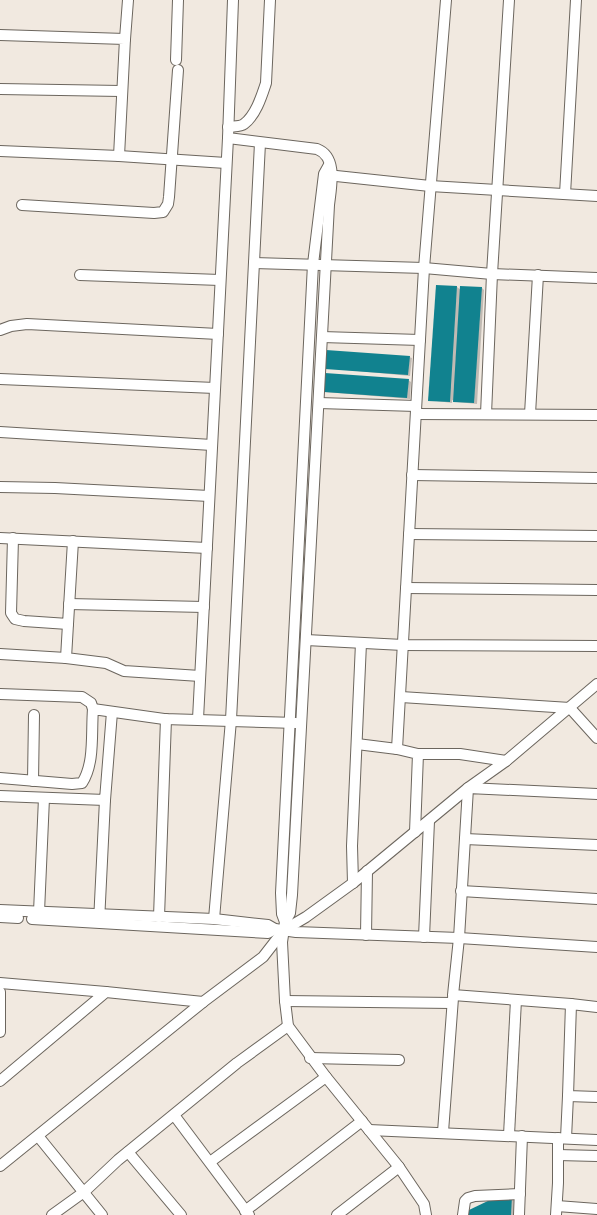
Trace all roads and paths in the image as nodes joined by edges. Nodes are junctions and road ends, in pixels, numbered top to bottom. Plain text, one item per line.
1 (128, 0) edge
2 (178, 0) edge
3 (233, 0) edge
4 (270, 0) edge
5 (446, 0) edge
6 (509, 0) edge
7 (576, 0) edge
8 (0, 35) edge
9 (125, 39) junction
10 (176, 60) dead end
11 (178, 70) dead end
12 (0, 89) edge
13 (121, 91) junction
14 (228, 127) junction
15 (228, 138) junction
16 (260, 143) junction
17 (0, 151) edge
18 (119, 156) junction
19 (173, 159) junction
20 (226, 163) junction
21 (328, 171) junction
22 (430, 186) junction
23 (497, 191) junction
24 (565, 194) junction
25 (597, 196) edge
26 (22, 205) dead end
27 (254, 263) junction
28 (313, 264) junction
29 (326, 264) junction
30 (424, 268) junction
31 (492, 274) junction
32 (80, 275) dead end
33 (538, 275) junction
34 (597, 278) edge
35 (220, 280) junction
36 (0, 330) edge
37 (218, 334) junction
38 (322, 337) junction
39 (420, 340) junction
40 (0, 379) edge
41 (215, 388) junction
42 (319, 403) junction
43 (416, 410) junction
44 (486, 414) junction
45 (530, 414) junction
46 (597, 415) edge
47 (0, 432) edge
48 (212, 445) junction
49 (412, 476) junction
50 (597, 478) edge
51 (0, 487) edge
52 (210, 496) junction
53 (409, 534) junction
54 (597, 536) edge
55 (0, 538) edge
56 (13, 538) junction
57 (73, 541) junction
58 (207, 548) junction
59 (406, 588) junction
60 (597, 590) edge
61 (70, 604) junction
62 (204, 607) junction
63 (68, 624) junction
64 (306, 640) junction
65 (361, 643) junction
66 (403, 645) junction
67 (597, 646) edge
68 (0, 654) edge
69 (66, 658) junction
70 (200, 676) junction
71 (597, 684) edge
72 (0, 694) edge
73 (401, 697) junction
74 (570, 708) junction
75 (93, 709) junction
76 (112, 712) junction
77 (34, 715) dead end
78 (166, 719) junction
79 (198, 719) junction
80 (231, 720) junction
81 (289, 723) junction
82 (301, 723) junction
83 (597, 738) edge
84 (357, 744) junction
85 (398, 749) junction
86 (418, 754) junction
87 (506, 761) junction
88 (0, 778) edge
89 (33, 781) junction
90 (468, 788) junction
91 (597, 794) edge
92 (0, 796) edge
93 (44, 798) junction
94 (106, 800) junction
95 (429, 820) junction
96 (416, 832) junction
97 (465, 838) junction
98 (597, 846) edge
99 (367, 871) junction
100 (353, 882) junction
101 (461, 891) junction
102 (597, 899) edge
103 (0, 910) edge
104 (39, 912) junction
105 (0, 917) edge
106 (159, 917) junction
107 (99, 919) junction
108 (214, 920) junction
109 (281, 927) junction
110 (366, 935) junction
111 (424, 937) junction
112 (459, 938) junction
113 (597, 947) edge
114 (0, 983) edge
115 (0, 992) edge
116 (106, 992) junction
117 (452, 999) junction
118 (516, 1000) junction
119 (285, 1001) junction
120 (202, 1002) junction
121 (571, 1004) junction
122 (597, 1007) edge
123 (288, 1026) junction
124 (0, 1032) edge
125 (310, 1058) junction
126 (400, 1060) dead end
127 (326, 1077) junction
128 (0, 1081) edge
129 (568, 1096) junction
130 (597, 1097) edge
131 (174, 1115) junction
132 (362, 1121) junction
133 (369, 1130) junction
134 (443, 1132) junction
135 (509, 1135) junction
136 (38, 1136) junction
137 (522, 1136) junction
138 (562, 1138) junction
139 (597, 1140) edge
140 (128, 1152) junction
141 (558, 1155) junction
142 (597, 1156) edge
143 (210, 1162) junction
144 (0, 1166) edge
145 (399, 1167) junction
146 (84, 1192) junction
147 (520, 1194) junction
148 (597, 1209) edge
149 (556, 1211) edge
150 (247, 1213) edge
151 (52, 1215) edge
152 (102, 1215) edge
153 (181, 1215) edge
154 (337, 1215) edge
155 (426, 1215) edge
156 (463, 1215) edge
157 (519, 1215) edge

1 - 9 street
2 - 10 street
3 - 14 street
4 - 14 street
5 - 22 street
6 - 23 street
7 - 24 street
8 - 9 street
9 - 13 street
11 - 19 street
12 - 13 street
13 - 18 street
14 - 15 street
15 - 16 street
15 - 20 street
16 - 21 street
16 - 27 street
17 - 18 street
18 - 19 street
19 - 20 street
19 - 26 street
20 - 35 street
21 - 22 street
21 - 28 street
21 - 29 street
22 - 23 street
22 - 30 street
23 - 24 street
23 - 31 street
24 - 25 street
27 - 28 street
27 - 80 street
28 - 29 street
28 - 81 street
29 - 30 street
29 - 38 street
30 - 31 street
30 - 39 street
31 - 33 street
31 - 44 street
32 - 35 street
33 - 34 street
33 - 45 street
35 - 37 street
36 - 37 street
37 - 41 street
38 - 39 street
38 - 42 street
39 - 43 street
40 - 41 street
41 - 48 street
42 - 43 street
42 - 64 street
43 - 44 street
43 - 49 street
44 - 45 street
45 - 46 street
47 - 48 street
48 - 52 street
49 - 50 street
49 - 53 street
51 - 52 street
52 - 58 street
53 - 54 street
53 - 59 street
55 - 56 street
56 - 57 street
56 - 63 street
57 - 58 street
57 - 61 street
58 - 62 street
59 - 60 street
59 - 66 street
61 - 62 street
61 - 63 street
62 - 70 street
63 - 69 street
64 - 65 street
64 - 82 street
65 - 66 street
65 - 84 street
66 - 67 street
66 - 73 street
68 - 69 street
69 - 70 street
70 - 79 street
71 - 74 street
72 - 75 street
73 - 74 street
73 - 85 street
74 - 83 street
74 - 87 street
75 - 76 street
75 - 89 street
76 - 78 street
76 - 94 street
77 - 89 street
78 - 79 street
78 - 106 street
79 - 80 street
80 - 81 street
80 - 108 street
81 - 82 street
81 - 109 street
82 - 109 street
84 - 85 street
84 - 100 street
85 - 86 street
86 - 87 street
86 - 96 street
87 - 90 street
88 - 89 street
90 - 91 street
90 - 95 street
90 - 97 street
92 - 93 street
93 - 94 street
93 - 104 street
94 - 107 street
95 - 96 street
95 - 111 street
96 - 99 street
97 - 98 street
97 - 101 street
99 - 100 street
99 - 110 street
100 - 109 street
101 - 102 street
101 - 112 street
103 - 104 street
104 - 107 street
105 - 107 street
106 - 107 street
106 - 108 street
107 - 109 street
108 - 109 street
109 - 110 street
109 - 119 street
109 - 120 street
110 - 111 street
111 - 112 street
112 - 113 street
112 - 117 street
114 - 116 street
115 - 124 street
116 - 120 street
116 - 128 street
117 - 118 street
117 - 119 street
117 - 134 street
118 - 121 street
118 - 135 street
119 - 123 street
120 - 136 street
121 - 122 street
121 - 129 street
123 - 125 street
123 - 131 street
125 - 126 street
125 - 127 street
127 - 132 street
127 - 143 street
129 - 130 street
129 - 138 street
131 - 140 street
131 - 143 street
132 - 133 street
132 - 150 street
133 - 134 street
133 - 145 street
134 - 135 street
135 - 137 street
136 - 144 street
136 - 146 street
137 - 138 street
137 - 147 street
138 - 139 street
138 - 141 street
140 - 146 street
140 - 153 street
141 - 142 street
141 - 149 street
143 - 150 street
145 - 154 street
145 - 155 street
146 - 151 street
146 - 152 street
147 - 156 street
147 - 157 street
148 - 149 street

